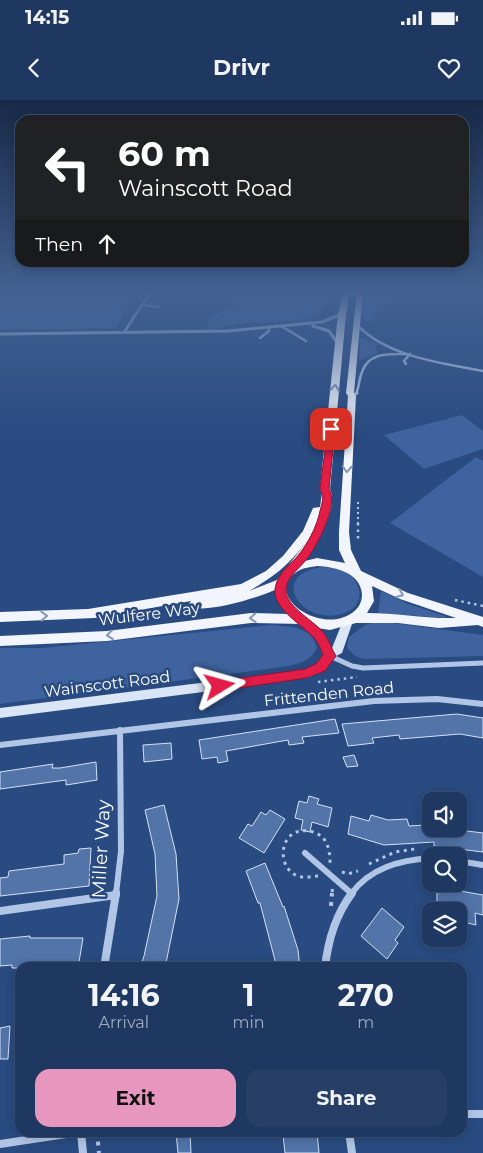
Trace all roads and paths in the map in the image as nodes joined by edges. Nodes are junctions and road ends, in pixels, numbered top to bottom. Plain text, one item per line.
1 (336, 340) edge
2 (340, 340) edge
3 (355, 340) edge
4 (374, 340) edge
5 (339, 347) junction
6 (410, 354) junction
7 (406, 364) dead end
8 (483, 371) edge
9 (352, 396) junction
10 (315, 428) dead end
11 (331, 429) junction
12 (325, 489) junction
13 (358, 495) dead end
14 (358, 548) dead end
15 (292, 570) junction
16 (355, 572) junction
17 (281, 583) junction
18 (453, 600) dead end
19 (483, 606) edge
20 (88, 613) junction
21 (0, 617) edge
22 (302, 619) junction
23 (352, 619) junction
24 (482, 622) edge
25 (0, 641) edge
26 (330, 655) junction
27 (483, 663) edge
28 (483, 704) edge
29 (0, 713) edge
30 (120, 730) junction
31 (0, 744) edge
32 (418, 848) dead end
33 (305, 853) dead end
34 (422, 858) edge
35 (467, 862) edge
36 (483, 865) edge
37 (322, 877) dead end
38 (329, 884) dead end
39 (350, 893) junction
40 (116, 895) junction
41 (0, 911) edge
42 (329, 911) dead end
43 (105, 962) edge
44 (327, 962) edge
45 (467, 1114) edge
46 (483, 1114) edge
47 (47, 1137) edge
48 (81, 1137) edge
49 (97, 1137) edge
50 (350, 1137) edge
51 (0, 1144) edge
52 (83, 1153) edge
53 (98, 1153) edge
54 (352, 1153) edge

1 - 5 street
2 - 5 main road
3 - 9 main road
4 - 6 lane
11 -> 5 main road
6 - 7 lane
6 - 8 lane
6 - 9 lane
9 -> 16 main road
10 - 11 lane
11 - 12 main road
12 - 15 main road
12 - 20 main road
13 - 14 path
15 - 16 main road
15 - 17 main road
16 - 23 main road
16 -> 24 main road
17 - 20 main road, Wulfere Way
17 - 22 main road
18 - 19 path
21 -> 20 main road, Wulfere Way
22 - 23 main road
22 -> 25 main road, Wulfere Way
22 - 26 street
23 - 24 main road
23 - 26 street, Wainscott Road
26 - 27 street
26 - 29 street, Wainscott Road
28 - 30 street, Frittenden Road
30 - 31 street, Frittenden Road
30 - 40 street, Miller Way
32 - 37 path
33 - 39 street
34 - 39 street
35 - 36 street
38 - 42 path
39 - 44 street
40 - 41 street
40 - 43 street, Miller Way
45 - 46 street
47 - 51 street
48 - 52 street
49 - 53 path
50 - 54 street

